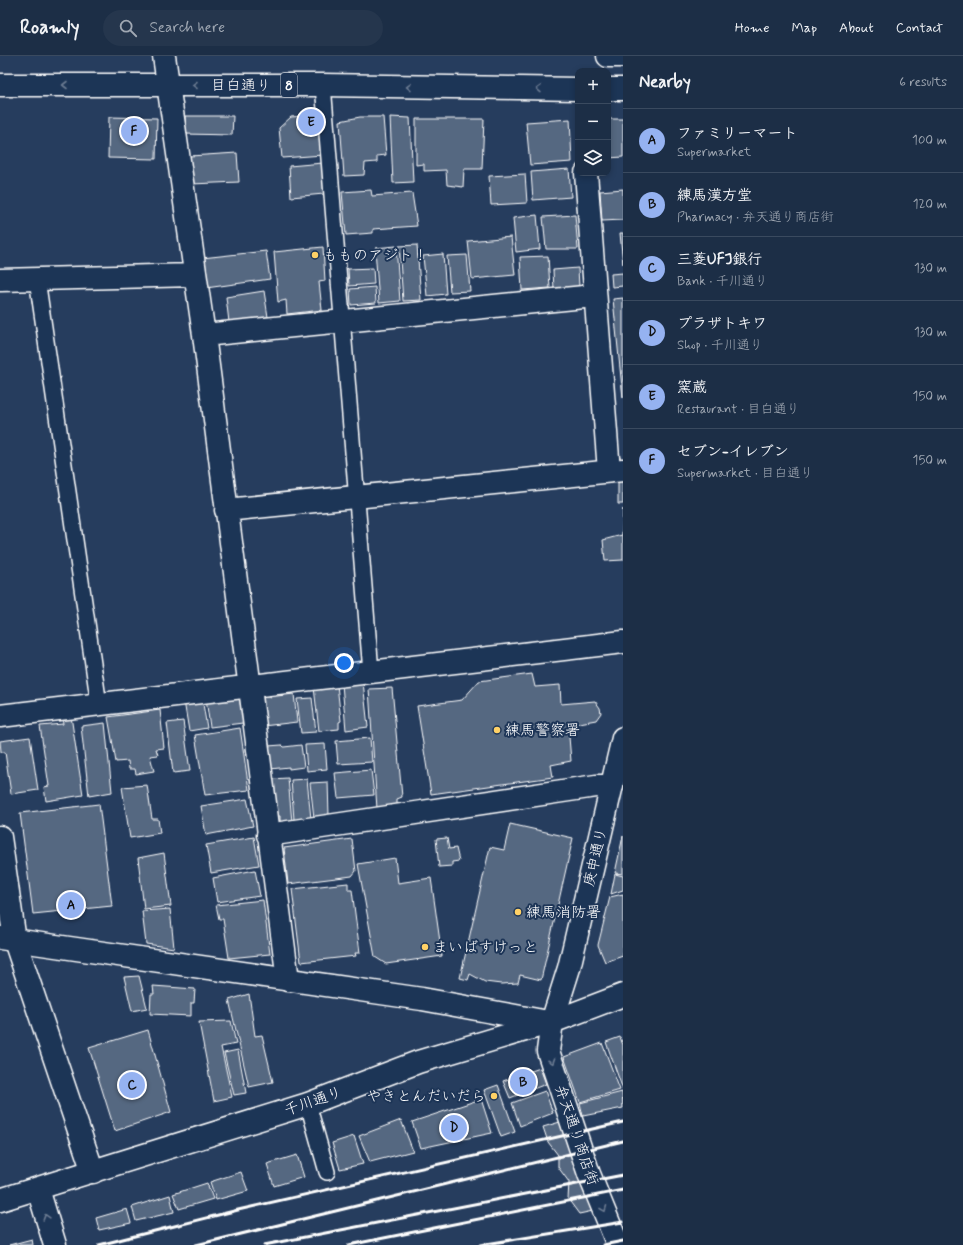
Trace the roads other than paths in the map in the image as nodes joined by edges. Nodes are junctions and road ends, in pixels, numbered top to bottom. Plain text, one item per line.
1 (164, 56) edge
2 (608, 56) edge
3 (623, 56) edge
4 (0, 84) edge
5 (167, 85) junction
6 (323, 85) junction
7 (575, 89) edge
8 (611, 89) edge
9 (623, 89) edge
10 (586, 176) edge
11 (194, 275) junction
12 (37, 279) junction
13 (0, 280) edge
14 (594, 296) junction
15 (343, 321) junction
16 (204, 335) junction
17 (616, 470) edge
18 (357, 496) junction
19 (226, 510) junction
20 (623, 642) edge
21 (371, 672) junction
22 (250, 687) junction
23 (99, 705) junction
24 (0, 716) edge
25 (623, 738) edge
26 (617, 786) edge
27 (268, 835) junction
28 (0, 837) edge
29 (7, 940) edge
30 (288, 980) junction
31 (623, 995) edge
32 (552, 1022) junction
33 (308, 1104) junction
34 (93, 1172) junction
35 (328, 1172) dead end
36 (38, 1189) junction
37 (0, 1200) edge
38 (55, 1245) edge
39 (618, 1245) edge

1 - 5 street
2 - 3 street
5 -> 4 street, 目白通り / 8
6 -> 5 street, 目白通り / 8
5 - 11 street
7 -> 6 street, 目白通り / 8
6 - 15 lane
8 - 9 street
10 - 14 street
11 - 12 street
11 - 16 street
12 - 13 street
12 - 23 lane
14 - 15 street
14 - 17 street
15 - 16 street
15 - 18 lane
16 - 19 street
17 - 18 street
18 - 19 street
18 - 21 lane
19 - 22 street
20 - 21 street
21 - 22 street
22 - 23 street
22 - 27 street
23 - 24 street
25 - 26 street, 庚申通り
26 - 27 street
26 - 32 street, 庚申通り
27 - 30 street
28 - 29 street
29 - 30 street
29 - 34 street
30 - 32 street
31 - 32 street, 千川通り
32 - 33 street, 千川通り
32 -> 39 street, 弁天通り商店街
33 - 34 street, 千川通り
33 - 35 lane
34 - 36 street, 千川通り
36 - 37 street, 千川通り
38 -> 36 street

